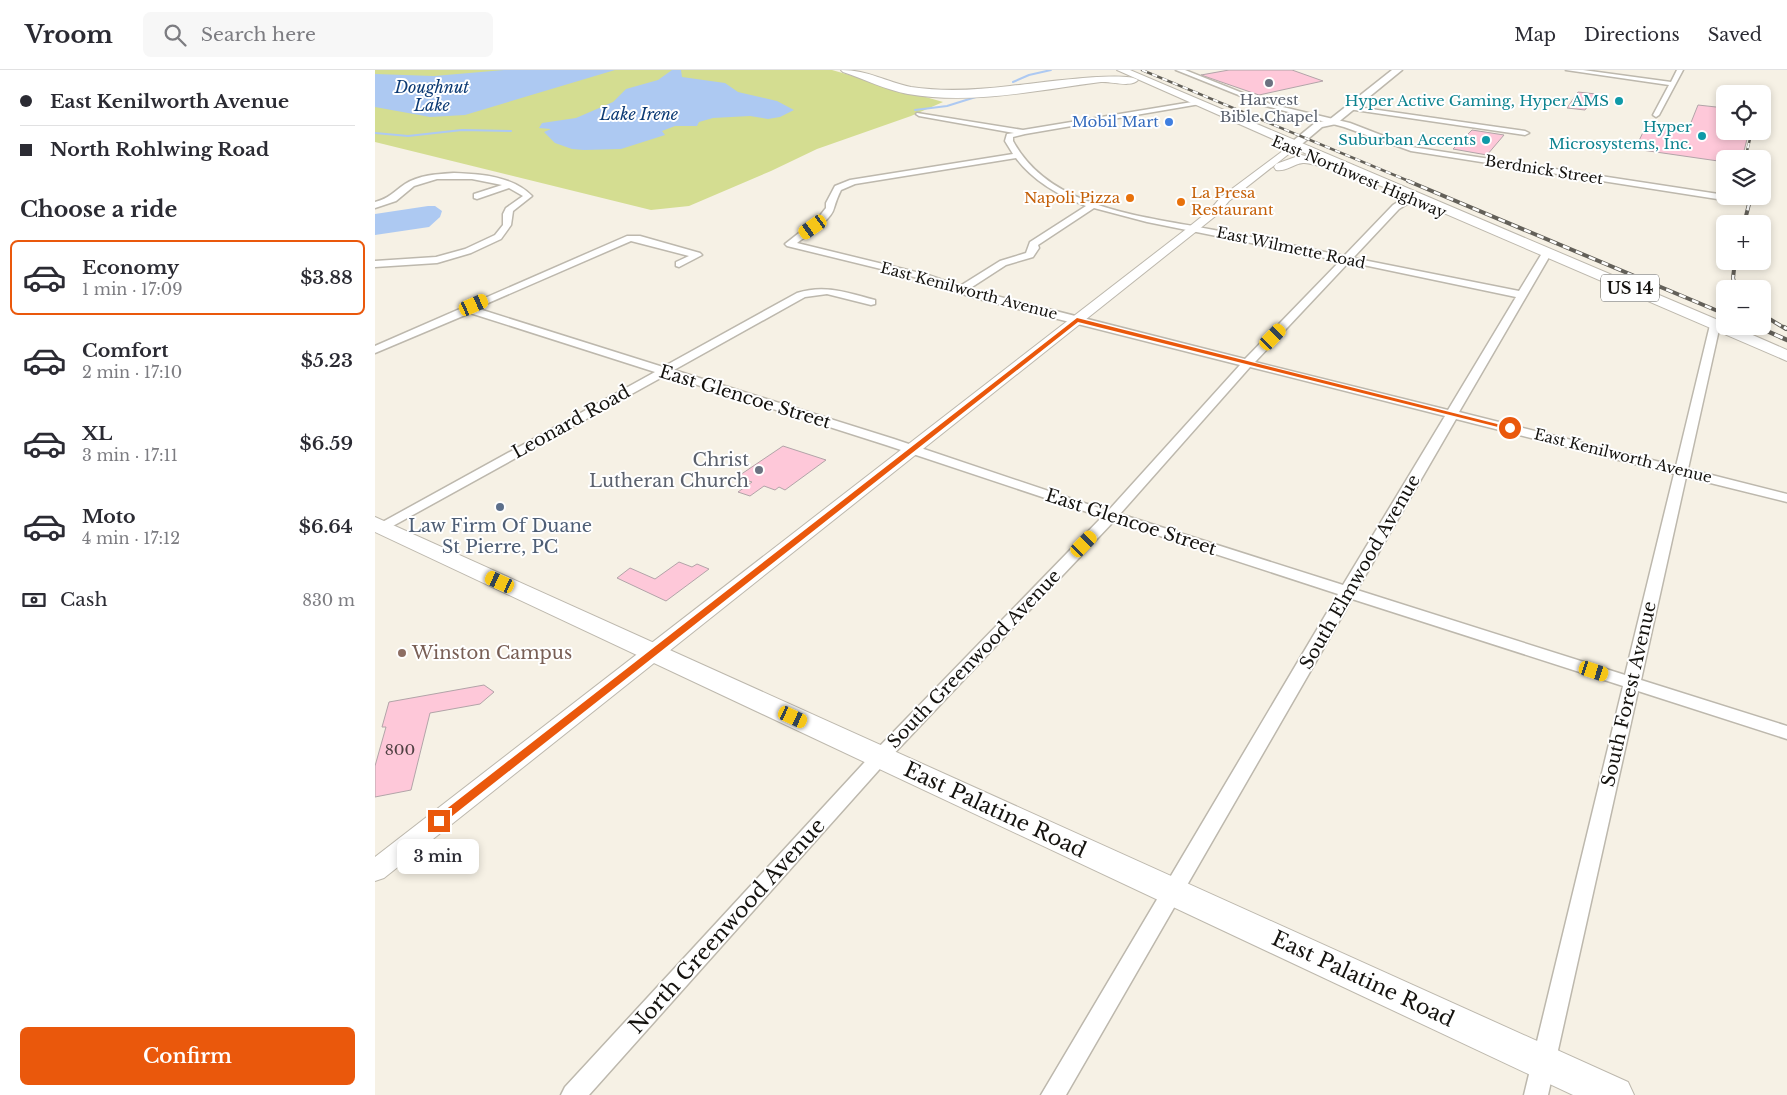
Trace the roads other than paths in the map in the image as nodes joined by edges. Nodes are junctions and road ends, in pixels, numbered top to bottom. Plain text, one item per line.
1 (847, 70) edge
2 (1179, 70) edge
3 (1398, 70) edge
4 (1569, 70) edge
5 (1680, 70) edge
6 (1121, 72) edge
7 (902, 74) dead end
8 (1098, 75) edge
9 (1674, 84) junction
10 (1194, 104) junction
11 (1349, 108) junction
12 (919, 114) dead end
13 (1656, 115) dead end
14 (1228, 122) junction
15 (1332, 122) junction
16 (1024, 132) junction
17 (1525, 134) dead end
18 (1299, 145) junction
19 (1016, 156) junction
20 (1279, 163) junction
21 (1329, 165) junction
22 (509, 185) junction
23 (477, 196) dead end
24 (1716, 196) edge
25 (1416, 199) junction
26 (375, 205) edge
27 (1093, 205) junction
28 (1214, 212) joint
29 (1194, 228) junction
30 (1547, 252) junction
31 (1347, 259) junction
32 (375, 264) edge
33 (679, 264) dead end
34 (961, 290) junction
35 (1522, 295) junction
36 (871, 302) dead end
37 (474, 309) junction
38 (1077, 320) junction
39 (1715, 325) junction
40 (375, 350) edge
41 (1787, 356) edge
42 (1249, 362) junction
43 (662, 372) junction
44 (1453, 413) junction
45 (912, 449) junction
46 (1681, 471) junction
47 (1787, 498) edge
48 (1111, 516) junction
49 (379, 526) edge
50 (1348, 592) junction
51 (653, 652) junction
52 (1632, 683) junction
53 (1787, 733) edge
54 (880, 757) junction
55 (375, 871) edge
56 (1173, 892) junction
57 (1544, 1062) junction
58 (573, 1095) edge
59 (1053, 1095) edge
60 (1536, 1095) edge
61 (1615, 1095) edge

1 - 8 highway
2 - 15 street, Berdnick Street
3 - 11 main road
4 - 9 street
5 - 9 street
6 - 8 highway
6 - 8 highway
6 - 10 main road, East Northwest Highway / US 14
7 - 8 highway
9 - 13 street
10 - 14 main road, East Northwest Highway / US 14
10 - 16 street
10 - 18 main road, East Northwest Highway / US 14
11 - 15 main road
11 - 17 street
12 - 16 street
14 - 18 main road, East Northwest Highway / US 14
14 - 20 main road
15 - 18 main road
15 - 24 street, Berdnick Street
16 - 19 street
18 - 20 street
18 - 21 main road, East Northwest Highway / US 14
18 - 25 main road, East Northwest Highway / US 14
19 - 27 street, East Wilmette Road
19 - 34 street, East Kenilworth Avenue
20 - 21 main road
20 - 28 street
21 - 25 main road, East Northwest Highway / US 14
22 - 23 street
22 - 26 street
22 - 32 street
25 - 30 main road, East Northwest Highway / US 14
25 - 31 street, South Greenwood Avenue
27 - 29 street, East Wilmette Road
27 - 34 street
28 - 29 street
29 - 31 street, East Wilmette Road
29 - 38 street
30 - 35 street, South Elmwood Avenue
30 - 39 main road, East Northwest Highway / US 14
31 - 35 street, East Wilmette Road
31 - 42 street, South Greenwood Avenue
33 - 37 street
34 - 38 street, East Kenilworth Avenue
35 - 44 street, South Elmwood Avenue
36 - 43 street, Leonard Road
37 - 40 street
37 - 43 street, East Glencoe Street
38 - 42 street, East Kenilworth Avenue
38 - 45 street
39 - 41 main road, East Northwest Highway / US 14
39 - 46 street, South Forest Avenue
42 - 44 street, East Kenilworth Avenue
42 - 48 street, South Greenwood Avenue
43 - 45 street, East Glencoe Street
43 - 49 street, Leonard Road
44 - 46 street, East Kenilworth Avenue
44 - 50 street, South Elmwood Avenue
45 - 48 street, East Glencoe Street
45 - 51 street
46 - 47 street, East Kenilworth Avenue
46 - 52 street, South Forest Avenue
48 - 50 street, East Glencoe Street
48 - 54 street, South Greenwood Avenue
49 - 51 main road, East Palatine Road
50 - 52 street, East Glencoe Street
50 - 56 street, South Elmwood Avenue
51 - 54 main road, East Palatine Road
51 - 55 street
52 - 53 street, East Glencoe Street
52 - 57 street, South Forest Avenue
54 - 56 main road, East Palatine Road
54 - 58 street, North Greenwood Avenue
56 - 57 main road, East Palatine Road
56 - 59 street, South Elmwood Avenue
57 - 60 street, South Forest Avenue
57 - 61 main road, East Palatine Road

